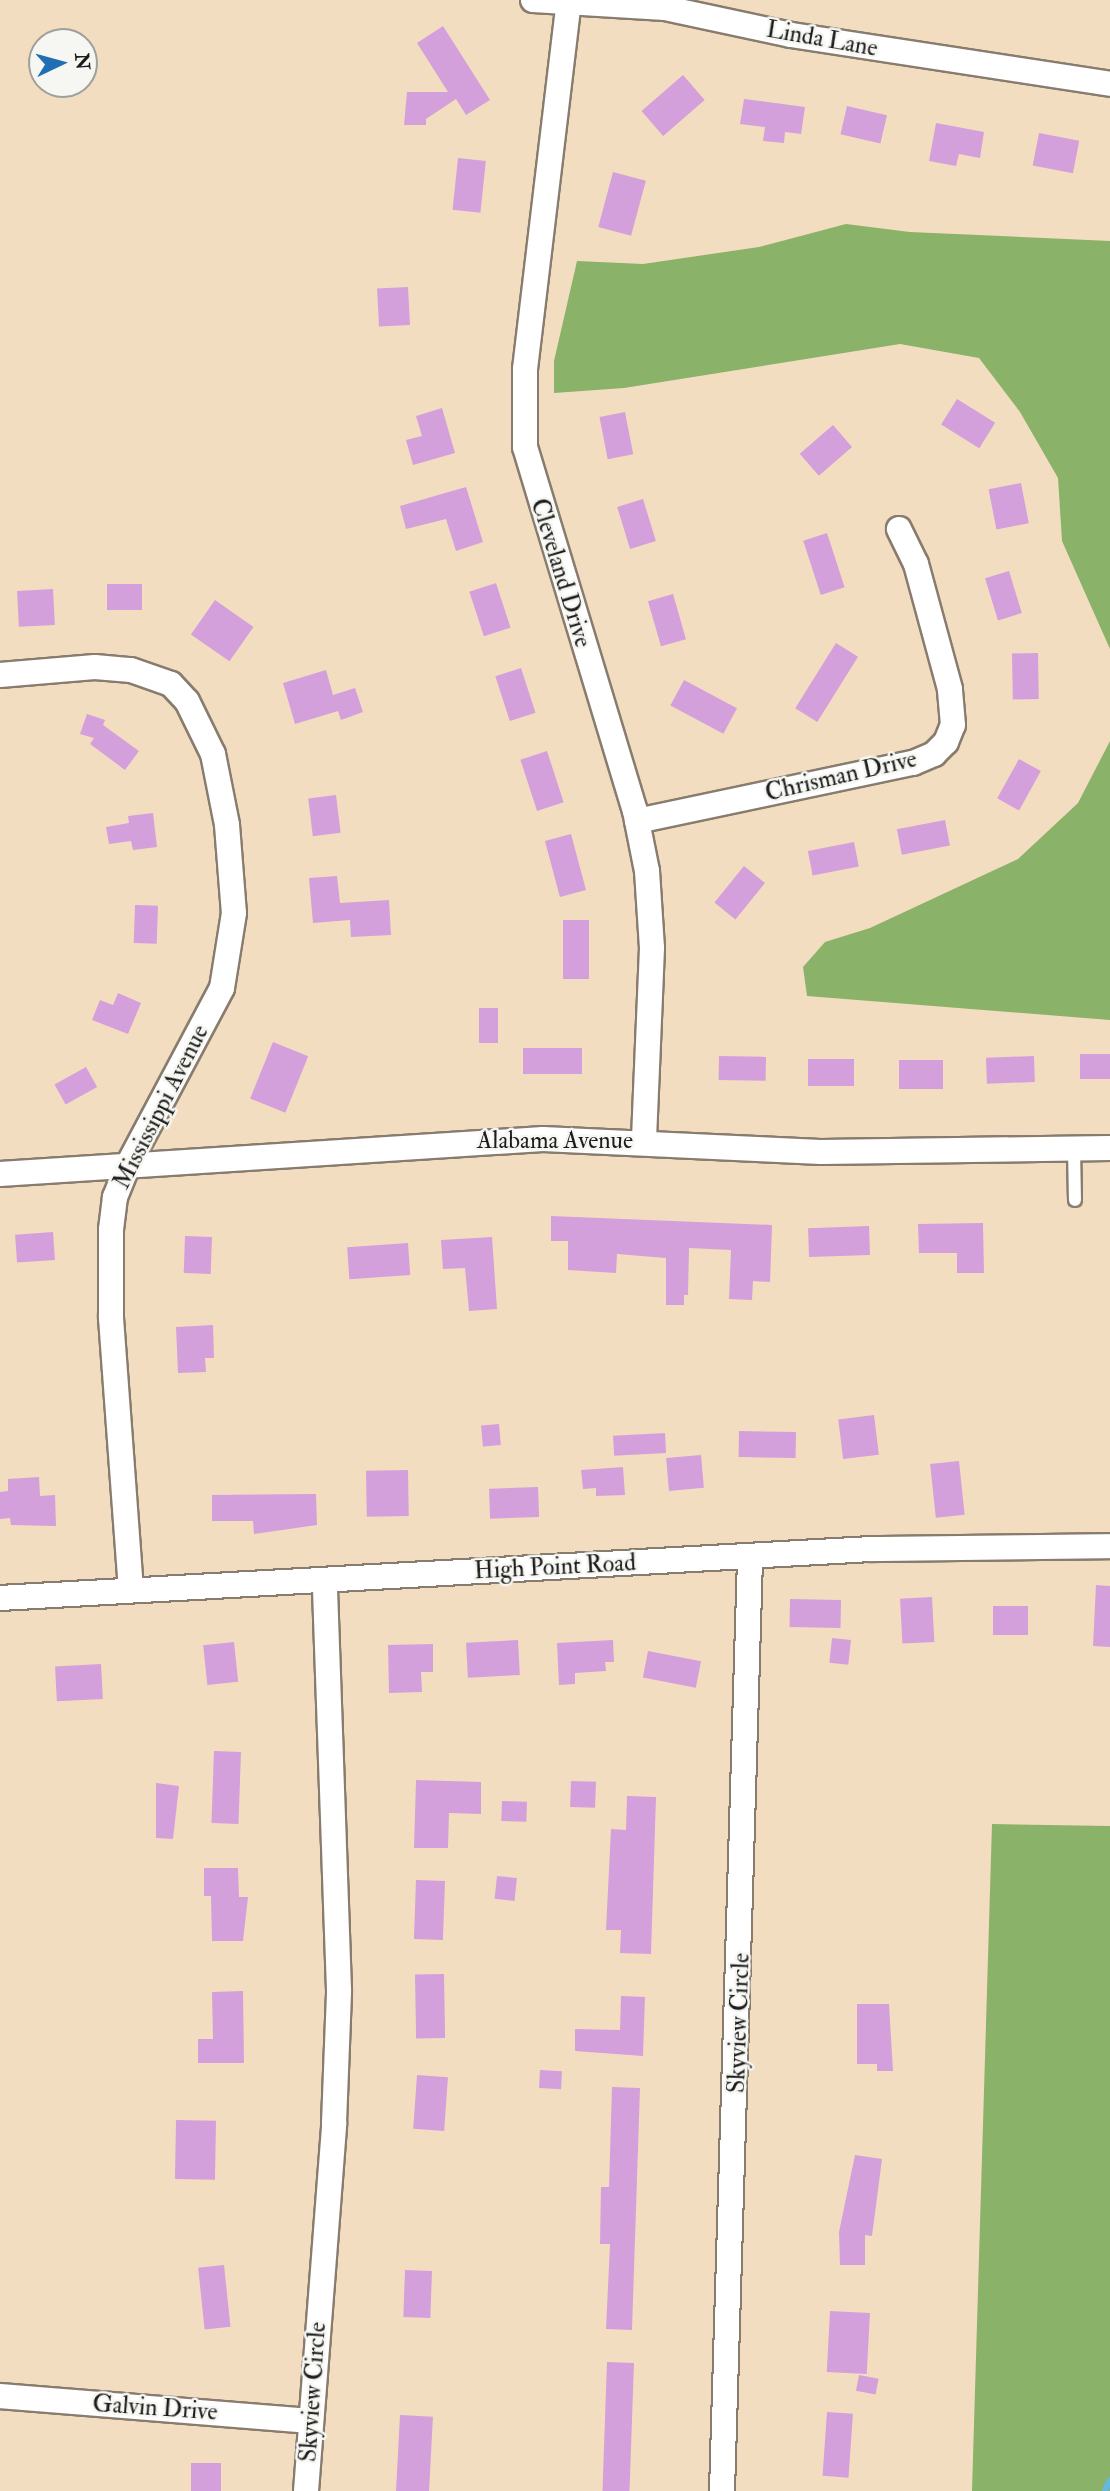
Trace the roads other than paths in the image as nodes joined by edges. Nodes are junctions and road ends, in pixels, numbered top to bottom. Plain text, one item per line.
1 (533, 0) edge
2 (569, 2) edge
3 (1110, 84) edge
4 (900, 529) dead end
5 (0, 675) edge
6 (637, 821) junction
7 (644, 1141) junction
8 (1110, 1148) edge
9 (1074, 1149) junction
10 (128, 1165) junction
11 (0, 1174) edge
12 (1075, 1200) dead end
13 (1110, 1546) edge
14 (750, 1556) junction
15 (325, 1581) junction
16 (131, 1591) junction
17 (0, 1598) edge
18 (0, 2396) edge
19 (311, 2421) junction
20 (306, 2491) edge
21 (722, 2491) edge

1 - 2 street, Linda Lane
2 - 3 street, Linda Lane
2 - 6 street, Cleveland Drive
4 - 6 street, Chrisman Drive
5 - 10 street, Mississippi Avenue
6 - 7 street, Cleveland Drive
7 - 9 street, Alabama Avenue
7 - 10 street, Alabama Avenue
8 - 9 street, Alabama Avenue
9 - 12 lane
10 - 11 street, Alabama Avenue
10 - 16 street, Mississippi Avenue
13 - 14 street, High Point Road
14 - 15 street, High Point Road
14 - 21 street, Skyview Circle
15 - 16 street, High Point Road
15 - 19 street, Skyview Circle
16 - 17 street, High Point Road
18 - 19 street, Galvin Drive
19 - 20 street, Skyview Circle

